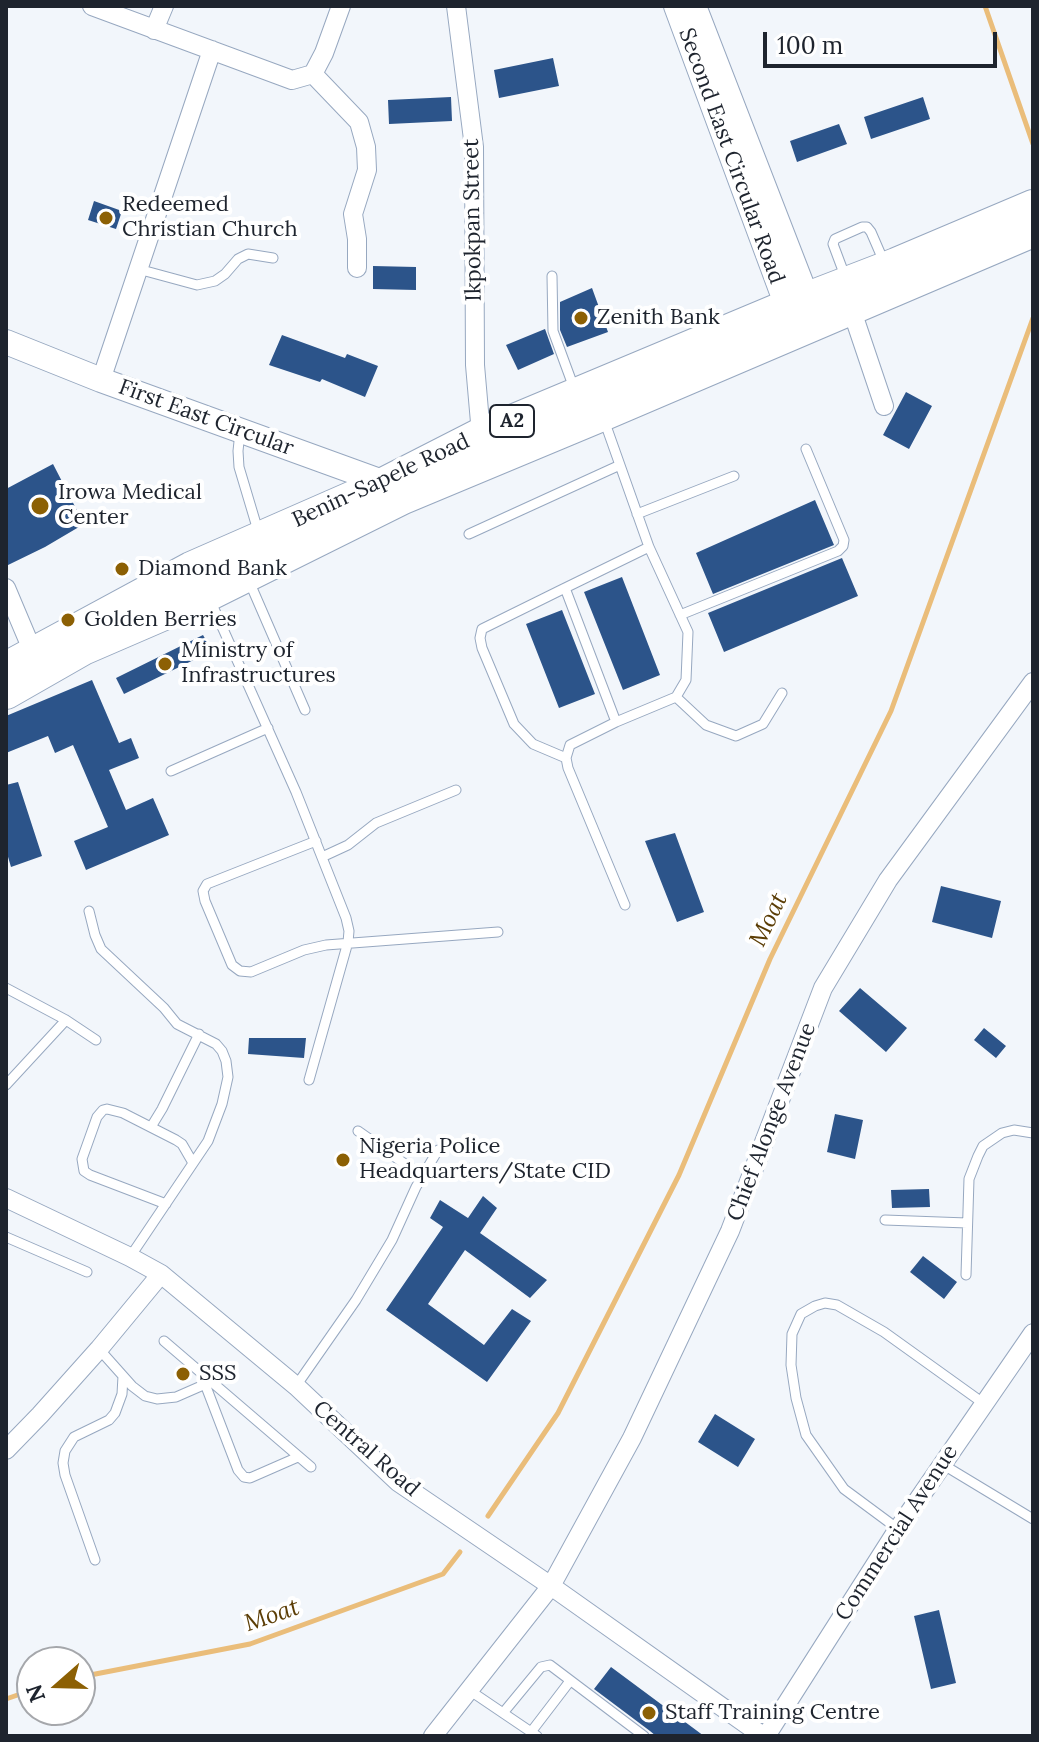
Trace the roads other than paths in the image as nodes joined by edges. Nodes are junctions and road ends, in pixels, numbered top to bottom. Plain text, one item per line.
1 (92, 6) edge
2 (164, 6) edge
3 (341, 6) edge
4 (456, 6) edge
5 (676, 6) edge
6 (694, 6) edge
7 (154, 30) junction
8 (212, 50) junction
9 (313, 74) junction
10 (1033, 206) edge
11 (1033, 231) edge
12 (273, 258) dead end
13 (357, 268) dead end
14 (887, 268) junction
15 (138, 269) junction
16 (552, 276) dead end
17 (850, 295) junction
18 (797, 302) junction
19 (6, 342) edge
20 (101, 380) junction
21 (589, 400) junction
22 (884, 406) dead end
23 (241, 430) junction
24 (481, 434) junction
25 (806, 449) dead end
26 (620, 465) junction
27 (734, 476) dead end
28 (394, 490) junction
29 (637, 514) junction
30 (469, 534) dead end
31 (260, 538) junction
32 (649, 547) junction
33 (247, 575) junction
34 (6, 588) edge
35 (565, 588) junction
36 (208, 595) junction
37 (680, 615) junction
38 (20, 660) edge
39 (1033, 682) edge
40 (6, 693) edge
41 (782, 693) dead end
42 (676, 697) junction
43 (305, 710) dead end
44 (616, 722) junction
45 (268, 728) junction
46 (566, 758) junction
47 (171, 771) dead end
48 (456, 790) dead end
49 (316, 841) junction
50 (322, 857) junction
51 (625, 905) dead end
52 (89, 911) dead end
53 (498, 932) dead end
54 (348, 942) junction
55 (6, 988) edge
56 (66, 1020) junction
57 (199, 1034) junction
58 (96, 1040) dead end
59 (309, 1080) dead end
60 (6, 1085) edge
61 (151, 1127) junction
62 (358, 1131) dead end
63 (1033, 1133) edge
64 (438, 1150) dead end
65 (193, 1163) junction
66 (422, 1176) junction
67 (7, 1201) edge
68 (166, 1204) junction
69 (885, 1220) dead end
70 (967, 1223) junction
71 (6, 1237) edge
72 (130, 1257) junction
73 (87, 1272) dead end
74 (161, 1274) junction
75 (966, 1275) dead end
76 (1033, 1333) edge
77 (164, 1341) dead end
78 (99, 1349) junction
79 (123, 1376) junction
80 (208, 1383) junction
81 (296, 1386) junction
82 (983, 1403) junction
83 (6, 1450) edge
84 (298, 1457) junction
85 (942, 1464) junction
86 (311, 1467) dead end
87 (1033, 1519) edge
88 (898, 1529) junction
89 (95, 1560) dead end
90 (551, 1586) junction
91 (570, 1681) junction
92 (469, 1690) junction
93 (503, 1713) junction
94 (534, 1734) edge
95 (433, 1736) edge
96 (644, 1736) edge
97 (764, 1736) edge

1 - 7 street
2 - 7 street
3 - 9 street
4 - 24 street, Ikpokpan Street
5 - 18 main road, Second East Circular Road
6 - 18 main road, Second East Circular Road
7 - 8 street
8 - 9 street
8 - 15 street
9 - 13 street
10 - 14 highway, Benin-Sapele Road / A2
11 - 17 highway, Benin-Sapele Road / A2
12 - 15 lane
14 - 17 highway, Benin-Sapele Road / A2
14 - 17 lane
15 - 20 street
16 - 21 lane
17 - 18 highway, Benin-Sapele Road / A2
17 - 21 highway, Benin-Sapele Road / A2
17 - 22 street
18 - 21 highway, Benin-Sapele Road / A2
19 - 20 main road, First East Circular
20 - 23 main road, First East Circular
21 - 24 highway, Benin-Sapele Road / A2
21 - 26 lane
21 - 28 highway, Benin-Sapele Road / A2
23 - 28 main road, First East Circular
23 - 31 lane
24 - 28 highway, Benin-Sapele Road / A2
25 - 37 lane
26 - 29 lane
26 - 30 lane
27 - 29 lane
28 - 31 highway, Benin-Sapele Road / A2
28 - 33 highway, Benin-Sapele Road / A2
29 - 32 lane
31 - 38 highway, Benin-Sapele Road / A2
32 - 35 lane
32 - 37 lane
33 - 36 highway, Benin-Sapele Road / A2
33 - 43 lane
34 - 38 street
35 - 44 lane
35 - 46 lane
36 - 40 highway, Benin-Sapele Road / A2
36 - 45 lane
37 - 42 lane
39 - 90 street, Chief Alonge Avenue
41 - 42 lane
42 - 44 lane
44 - 46 lane
45 - 47 lane
45 - 49 lane
46 - 51 lane
48 - 50 lane
49 - 50 lane
49 - 54 lane
50 - 54 lane
52 - 57 lane
53 - 54 lane
54 - 59 lane
55 - 56 lane
56 - 58 lane
56 - 60 lane
57 - 61 lane
57 - 65 lane
61 - 65 lane
61 - 68 lane
62 - 66 lane
63 - 70 lane
64 - 66 lane
65 - 68 lane
66 - 81 lane
67 - 72 street, Central Road
68 - 72 lane
69 - 70 lane
70 - 75 lane
71 - 73 lane
72 - 74 street, Central Road
74 - 78 street
74 - 81 street, Central Road
76 - 82 street, Commercial Avenue
77 - 80 lane
78 - 79 lane
78 - 83 street
79 - 80 lane
79 - 89 lane
80 - 84 lane
80 - 84 lane
81 - 90 street, Central Road
82 - 85 street, Commercial Avenue
82 - 88 lane
84 - 86 lane
85 - 87 lane
85 - 88 street, Commercial Avenue
88 - 97 street, Commercial Avenue
90 - 92 street, Chief Alonge Avenue
90 - 97 street, Central Road
91 - 93 lane
91 - 94 lane
91 - 96 lane
92 - 93 lane
92 - 95 street, Chief Alonge Avenue
93 - 94 lane

